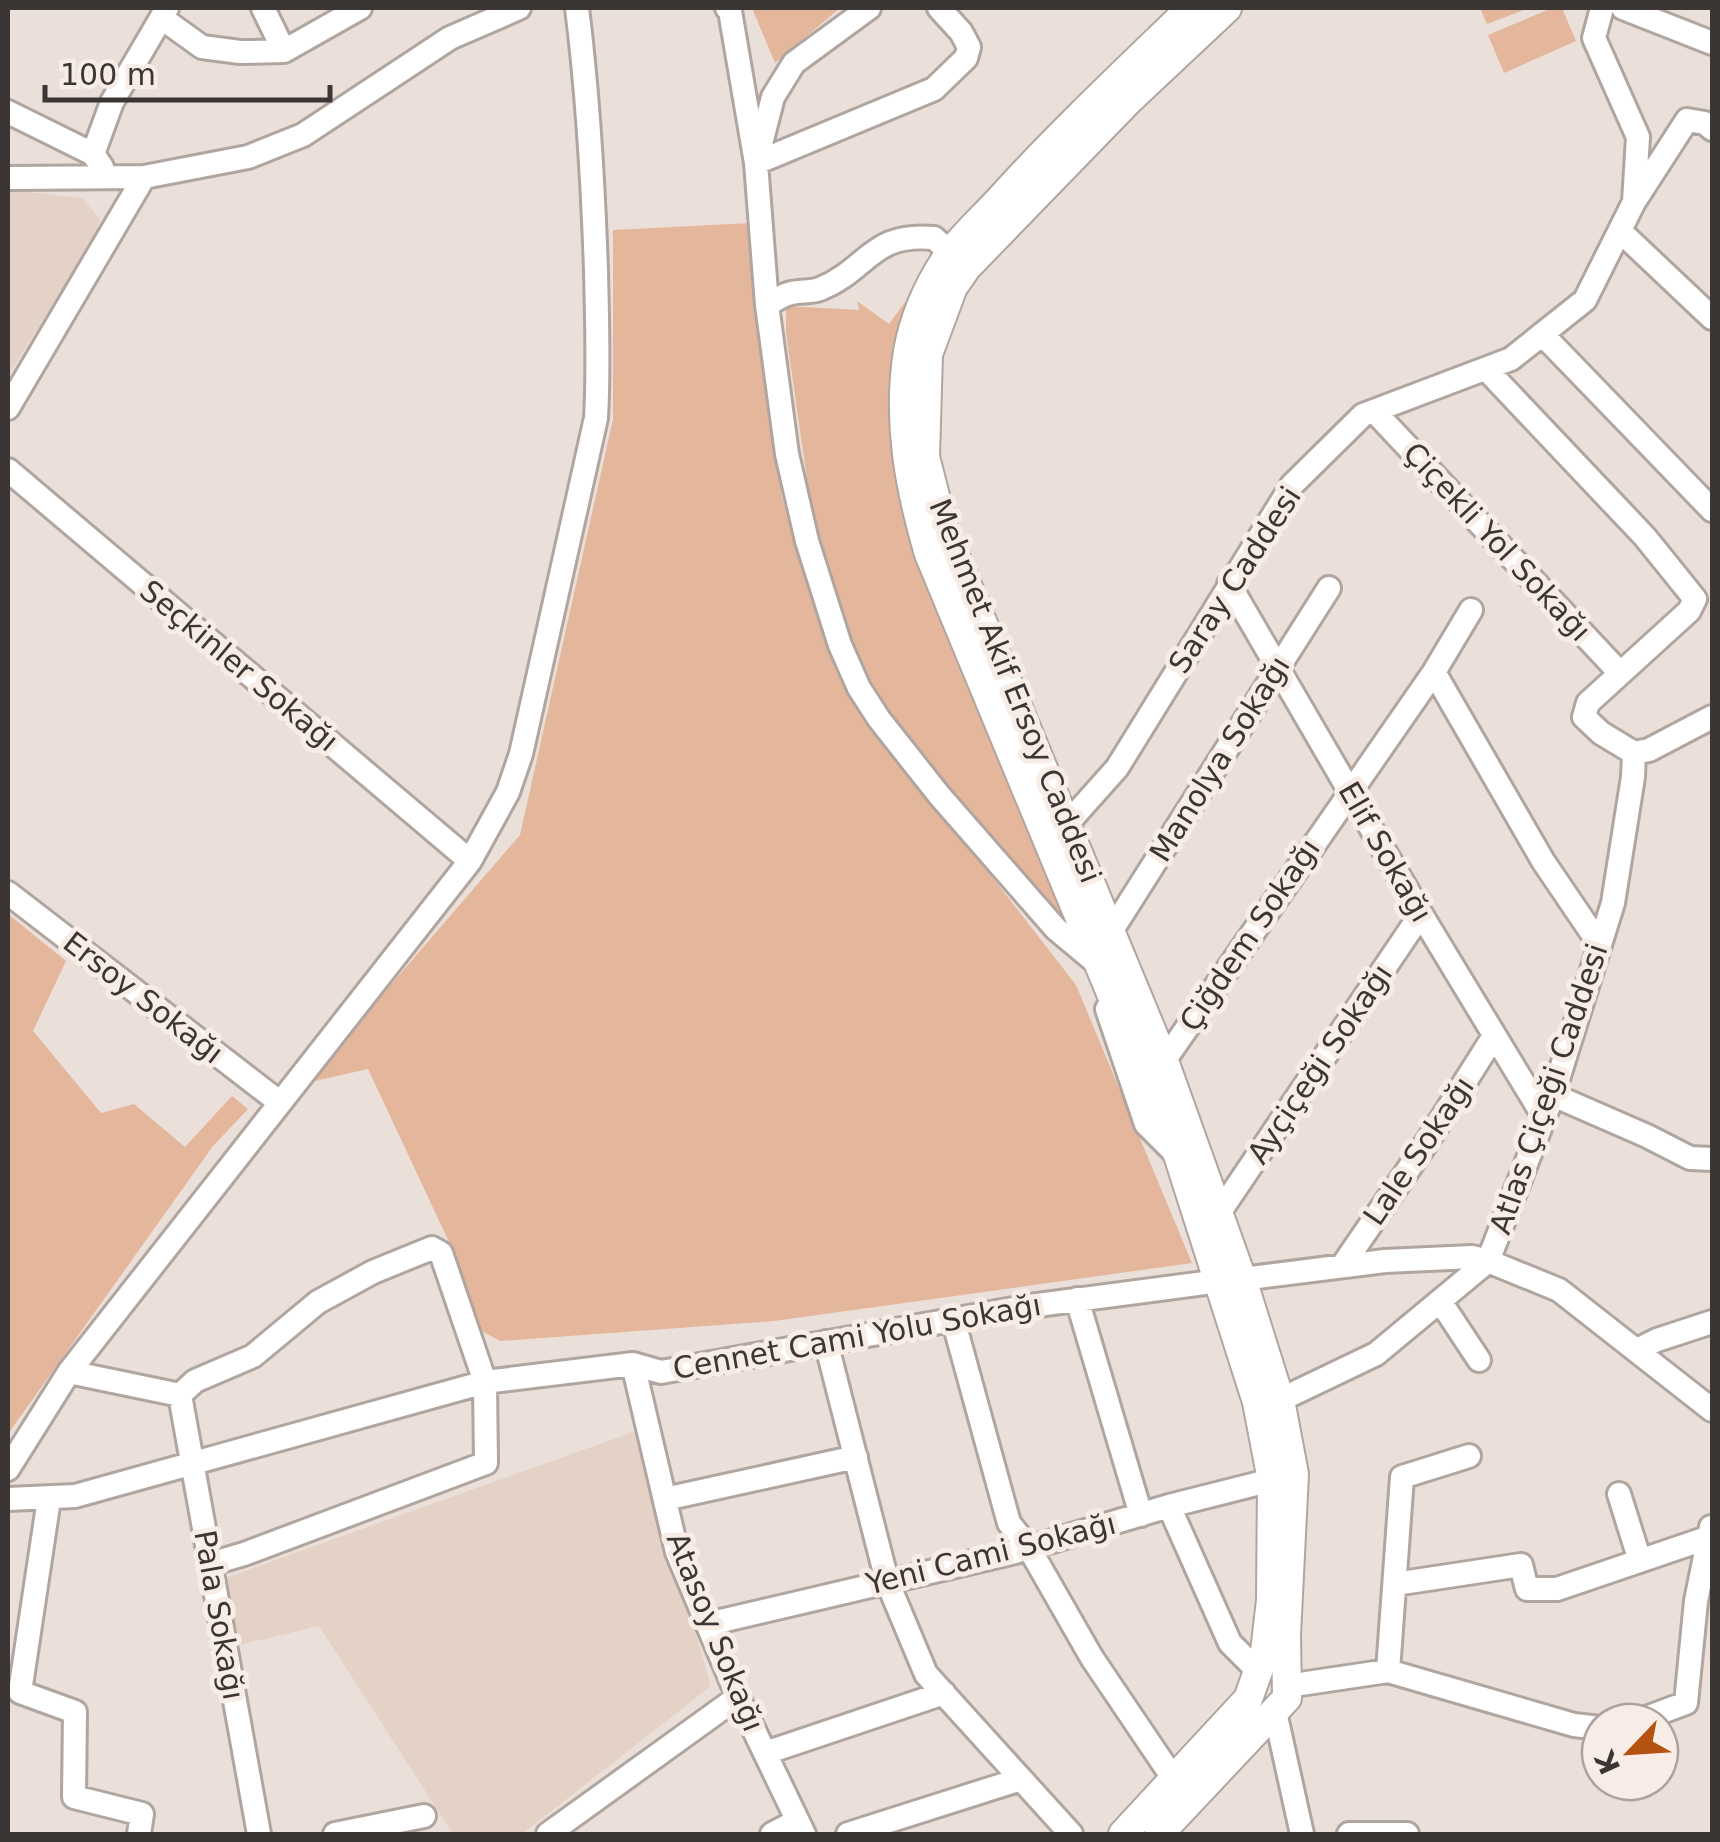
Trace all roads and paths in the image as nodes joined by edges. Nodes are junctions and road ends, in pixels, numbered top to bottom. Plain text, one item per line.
1 (263, 8) edge
2 (360, 8) edge
3 (519, 8) edge
4 (577, 8) edge
5 (727, 8) edge
6 (869, 8) edge
7 (939, 8) edge
8 (1190, 8) edge
9 (1227, 8) edge
10 (1602, 8) edge
11 (1623, 8) edge
12 (165, 13) edge
13 (1712, 43) edge
14 (284, 50) junction
15 (8, 112) edge
16 (1712, 128) edge
17 (93, 154) junction
18 (756, 163) junction
19 (144, 177) junction
20 (8, 178) edge
21 (110, 178) junction
22 (1634, 202) junction
23 (1620, 231) junction
24 (957, 262) junction
25 (767, 305) junction
26 (1712, 318) edge
27 (1542, 334) junction
28 (1486, 368) junction
29 (8, 408) edge
30 (1374, 411) junction
31 (8, 470) edge
32 (1712, 510) edge
33 (1230, 584) junction
34 (1329, 588) dead end
35 (1471, 610) dead end
36 (1278, 665) junction
37 (1434, 672) junction
38 (1620, 673) junction
39 (1712, 717) edge
40 (1634, 753) junction
41 (1348, 791) junction
42 (1057, 831) junction
43 (470, 861) junction
44 (8, 894) edge
45 (1421, 914) junction
46 (1112, 930) junction
47 (1600, 945) junction
48 (1113, 964) junction
49 (1494, 1036) junction
50 (1164, 1061) junction
51 (1553, 1095) junction
52 (278, 1102) junction
53 (1544, 1117) junction
54 (1712, 1159) edge
55 (1219, 1213) junction
56 (1488, 1261) junction
57 (1342, 1264) junction
58 (1231, 1280) junction
59 (1078, 1300) junction
60 (1440, 1301) junction
61 (953, 1320) junction
62 (1712, 1322) edge
63 (826, 1342) junction
64 (1637, 1350) junction
65 (1479, 1360) dead end
66 (633, 1364) junction
67 (70, 1372) junction
68 (484, 1382) junction
69 (180, 1395) junction
70 (1268, 1400) junction
71 (1712, 1410) edge
72 (1469, 1456) dead end
73 (856, 1457) junction
74 (191, 1462) junction
75 (8, 1469) edge
76 (1283, 1477) junction
77 (1619, 1494) dead end
78 (8, 1499) edge
79 (49, 1499) junction
80 (664, 1499) junction
81 (1169, 1506) junction
82 (1141, 1515) junction
83 (1710, 1531) edge
84 (1029, 1548) junction
85 (1640, 1561) junction
86 (210, 1564) junction
87 (887, 1582) junction
88 (1394, 1584) junction
89 (1703, 1622) edge
90 (708, 1624) junction
91 (1388, 1671) junction
92 (1254, 1686) junction
93 (944, 1694) junction
94 (738, 1697) junction
95 (1280, 1699) junction
96 (1680, 1705) edge
97 (1580, 1726) edge
98 (765, 1753) junction
99 (1173, 1778) junction
100 (1021, 1779) junction
101 (424, 1816) dead end
102 (801, 1828) edge
103 (140, 1834) edge
104 (260, 1834) edge
105 (335, 1834) edge
106 (548, 1834) edge
107 (772, 1834) edge
108 (848, 1834) edge
109 (1071, 1834) edge
110 (1124, 1834) edge
111 (1158, 1834) edge
112 (1302, 1834) edge
113 (1349, 1834) edge
114 (1407, 1834) edge

1 - 14 street
2 - 14 street
3 - 19 street
4 - 43 street
5 - 18 street
6 - 18 street
7 - 18 street
8 - 24 main road, Mehmet Akif Ersoy Caddesi
9 - 24 main road, Mehmet Akif Ersoy Caddesi
10 - 22 street, Saray Caddesi
11 - 13 street
12 - 14 street
12 - 17 street
15 - 17 street
16 - 22 street
17 - 21 street
18 - 25 street
19 - 21 street
19 - 29 street
20 - 21 street
22 - 23 street, Saray Caddesi
23 - 26 street
23 - 27 street, Saray Caddesi
24 - 25 street
24 - 42 main road, Mehmet Akif Ersoy Caddesi
25 - 48 street
27 - 28 street, Saray Caddesi
27 - 32 street
28 - 30 street, Saray Caddesi
28 - 38 street
30 - 33 street, Saray Caddesi
30 - 38 street, Çiçekli Yol Sokağı
31 - 43 street, Seçkinler Sokağı
33 - 36 street, Elif Sokağı
33 - 42 street, Saray Caddesi
34 - 36 street, Manolya Sokağı
35 - 37 street, Çiğdem Sokağı
36 - 41 street, Elif Sokağı
36 - 46 street, Manolya Sokağı
37 - 41 street, Çiğdem Sokağı
37 - 47 street
38 - 40 street
39 - 40 street
40 - 47 street, Atlas Çiçeği Caddesi
41 - 45 street, Elif Sokağı
41 - 50 street, Çiğdem Sokağı
42 - 46 main road, Mehmet Akif Ersoy Caddesi
42 - 48 main road, Mehmet Akif Ersoy Caddesi
43 - 52 street
44 - 52 street, Ersoy Sokağı
45 - 49 street, Elif Sokağı
45 - 55 street, Ayçiçeği Sokağı
46 - 48 main road, Mehmet Akif Ersoy Caddesi
47 - 51 street, Atlas Çiçeği Caddesi
48 - 50 main road, Mehmet Akif Ersoy Caddesi
48 - 58 main road, Mehmet Akif Ersoy Caddesi
49 - 53 street, Elif Sokağı
49 - 57 street, Lale Sokağı
50 - 55 main road, Mehmet Akif Ersoy Caddesi
51 - 53 street, Atlas Çiçeği Caddesi
51 - 54 street
52 - 67 street
53 - 56 street, Atlas Çiçeği Caddesi
55 - 58 main road, Mehmet Akif Ersoy Caddesi
56 - 57 street, Cennet Cami Yolu Sokağı
56 - 60 street, Atlas Çiçeği Caddesi
56 - 64 street, Cennet Cami Yolu Sokağı
57 - 58 street, Cennet Cami Yolu Sokağı
58 - 59 street, Cennet Cami Yolu Sokağı
58 - 70 main road, Mehmet Akif Ersoy Caddesi
59 - 61 street, Cennet Cami Yolu Sokağı
59 - 82 street
60 - 65 street
60 - 70 street, Atlas Çiçeği Caddesi
61 - 63 street, Cennet Cami Yolu Sokağı
61 - 84 street
62 - 64 street
63 - 66 street, Cennet Cami Yolu Sokağı
63 - 73 street
64 - 71 street, Cennet Cami Yolu Sokağı
66 - 68 street, Cennet Cami Yolu Sokağı
66 - 80 street, Atasoy Sokağı
67 - 69 street
67 - 75 street
68 - 69 street
68 - 74 street, Cennet Cami Yolu Sokağı
68 - 86 street
69 - 74 street, Pala Sokağı
70 - 76 main road, Mehmet Akif Ersoy Caddesi
72 - 88 street
73 - 80 street
73 - 87 street
74 - 79 street, Cennet Cami Yolu Sokağı
74 - 86 street, Pala Sokağı
76 - 81 street, Yeni Cami Sokağı
76 - 92 main road, Mehmet Akif Ersoy Caddesi
76 - 95 main road, Mehmet Akif Ersoy Caddesi
77 - 85 street
78 - 79 street, Cennet Cami Yolu Sokağı
79 - 103 street
80 - 90 street, Atasoy Sokağı
81 - 82 street, Yeni Cami Sokağı
81 - 92 street
82 - 84 street, Yeni Cami Sokağı
83 - 85 street
83 - 89 street
84 - 87 street, Yeni Cami Sokağı
84 - 99 street
85 - 88 street
86 - 104 street, Pala Sokağı
87 - 90 street, Yeni Cami Sokağı
87 - 93 street
88 - 91 street
89 - 96 street
90 - 94 street, Atasoy Sokağı
91 - 95 street
91 - 97 street
92 - 95 main road
92 - 99 main road
93 - 98 street
93 - 100 street
94 - 98 street, Atasoy Sokağı
94 - 106 street
95 - 111 main road
95 - 112 street
98 - 102 street, Atasoy Sokağı
99 - 110 main road
100 - 108 street
100 - 109 street
101 - 105 street
102 - 107 street
113 - 114 street

